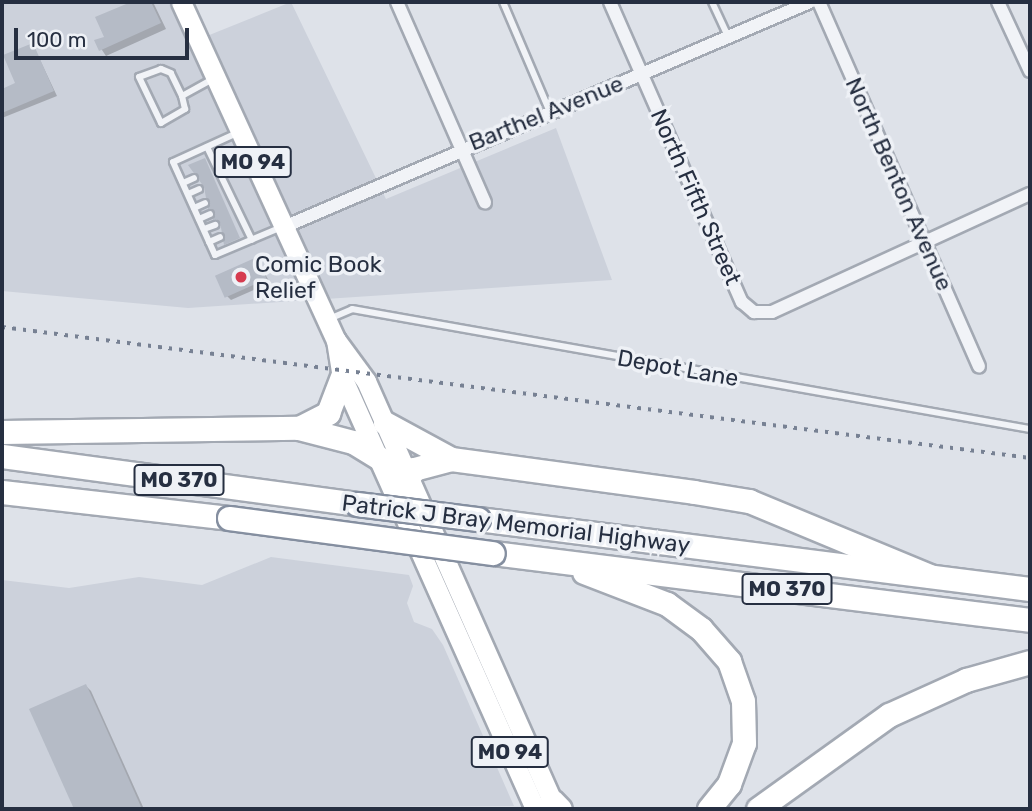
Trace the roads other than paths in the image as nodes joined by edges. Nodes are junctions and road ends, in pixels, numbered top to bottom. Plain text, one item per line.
1 (181, 2) edge
2 (397, 2) edge
3 (503, 2) edge
4 (610, 2) edge
5 (712, 2) edge
6 (810, 2) edge
7 (819, 2) edge
8 (998, 2) edge
9 (729, 39) junction
10 (1030, 71) edge
11 (642, 75) junction
12 (215, 78) junction
13 (182, 96) junction
14 (550, 112) junction
15 (239, 132) junction
16 (207, 147) junction
17 (460, 148) junction
18 (194, 178) dead end
19 (183, 183) junction
20 (199, 189) dead end
21 (228, 192) junction
22 (188, 194) junction
23 (1030, 194) edge
24 (221, 195) dead end
25 (485, 202) dead end
26 (205, 203) dead end
27 (234, 203) junction
28 (226, 207) dead end
29 (194, 208) junction
30 (210, 214) dead end
31 (239, 214) junction
32 (231, 217) dead end
33 (199, 219) junction
34 (215, 225) dead end
35 (245, 226) junction
36 (284, 226) junction
37 (204, 229) junction
38 (236, 230) dead end
39 (220, 237) dead end
40 (252, 240) junction
41 (209, 242) junction
42 (927, 246) junction
43 (327, 320) junction
44 (336, 340) junction
45 (979, 366) dead end
46 (342, 377) junction
47 (385, 423) junction
48 (299, 428) junction
49 (1030, 429) edge
50 (2, 432) edge
51 (2, 456) edge
52 (379, 456) junction
53 (451, 459) junction
54 (401, 485) junction
55 (2, 492) edge
56 (545, 558) junction
57 (930, 576) junction
58 (1030, 589) edge
59 (1030, 620) edge
60 (1030, 662) edge
61 (551, 807) edge
62 (709, 809) edge
63 (758, 809) edge

1 - 12 main road, MO 94
2 - 17 street
3 - 14 lane
4 - 11 street, North Fifth Street
5 - 9 lane
6 - 9 street, Barthel Avenue
7 - 42 street, North Benton Avenue
8 - 10 street
9 - 11 street, Barthel Avenue
11 - 14 street, Barthel Avenue
11 - 42 street, North Fifth Street
12 - 13 lane
12 - 15 main road, MO 94
13 - 13 lane
14 - 17 street, Barthel Avenue
15 - 16 lane
15 - 36 main road, MO 94
16 - 19 lane
16 - 21 lane
17 - 25 street
17 - 36 street, Barthel Avenue
18 - 19 lane
19 - 22 lane
20 - 22 lane
21 - 24 lane
21 - 27 lane
22 - 29 lane
23 - 42 street
26 - 29 lane
27 - 28 lane
27 - 31 lane
29 - 33 lane
30 - 33 lane
31 - 32 lane
31 - 35 lane
33 - 37 lane
34 - 37 lane
35 - 38 lane
35 - 40 lane
36 - 40 lane
36 - 43 main road, MO 94
37 - 41 lane
39 - 41 lane
40 - 41 lane
42 - 45 street, North Benton Avenue
43 - 44 main road, MO 94
43 - 49 lane, Depot Lane
44 - 46 main road, MO 94
44 - 47 main road, MO 94
46 - 48 highway
46 - 52 main road, MO 94
47 - 53 highway
47 - 54 main road, MO 94
48 - 50 highway
48 - 52 highway
51 - 57 highway, Patrick J Bray Memorial Highway / MO 370, bridge
52 - 54 highway
53 - 54 highway
53 - 57 highway
54 - 61 main road, MO 94
55 - 56 highway, Patrick J Bray Memorial Highway / MO 370, bridge
56 - 59 highway, Patrick J Bray Memorial Highway / MO 370
56 - 62 highway
57 - 58 highway, Patrick J Bray Memorial Highway / MO 370
60 - 63 highway

